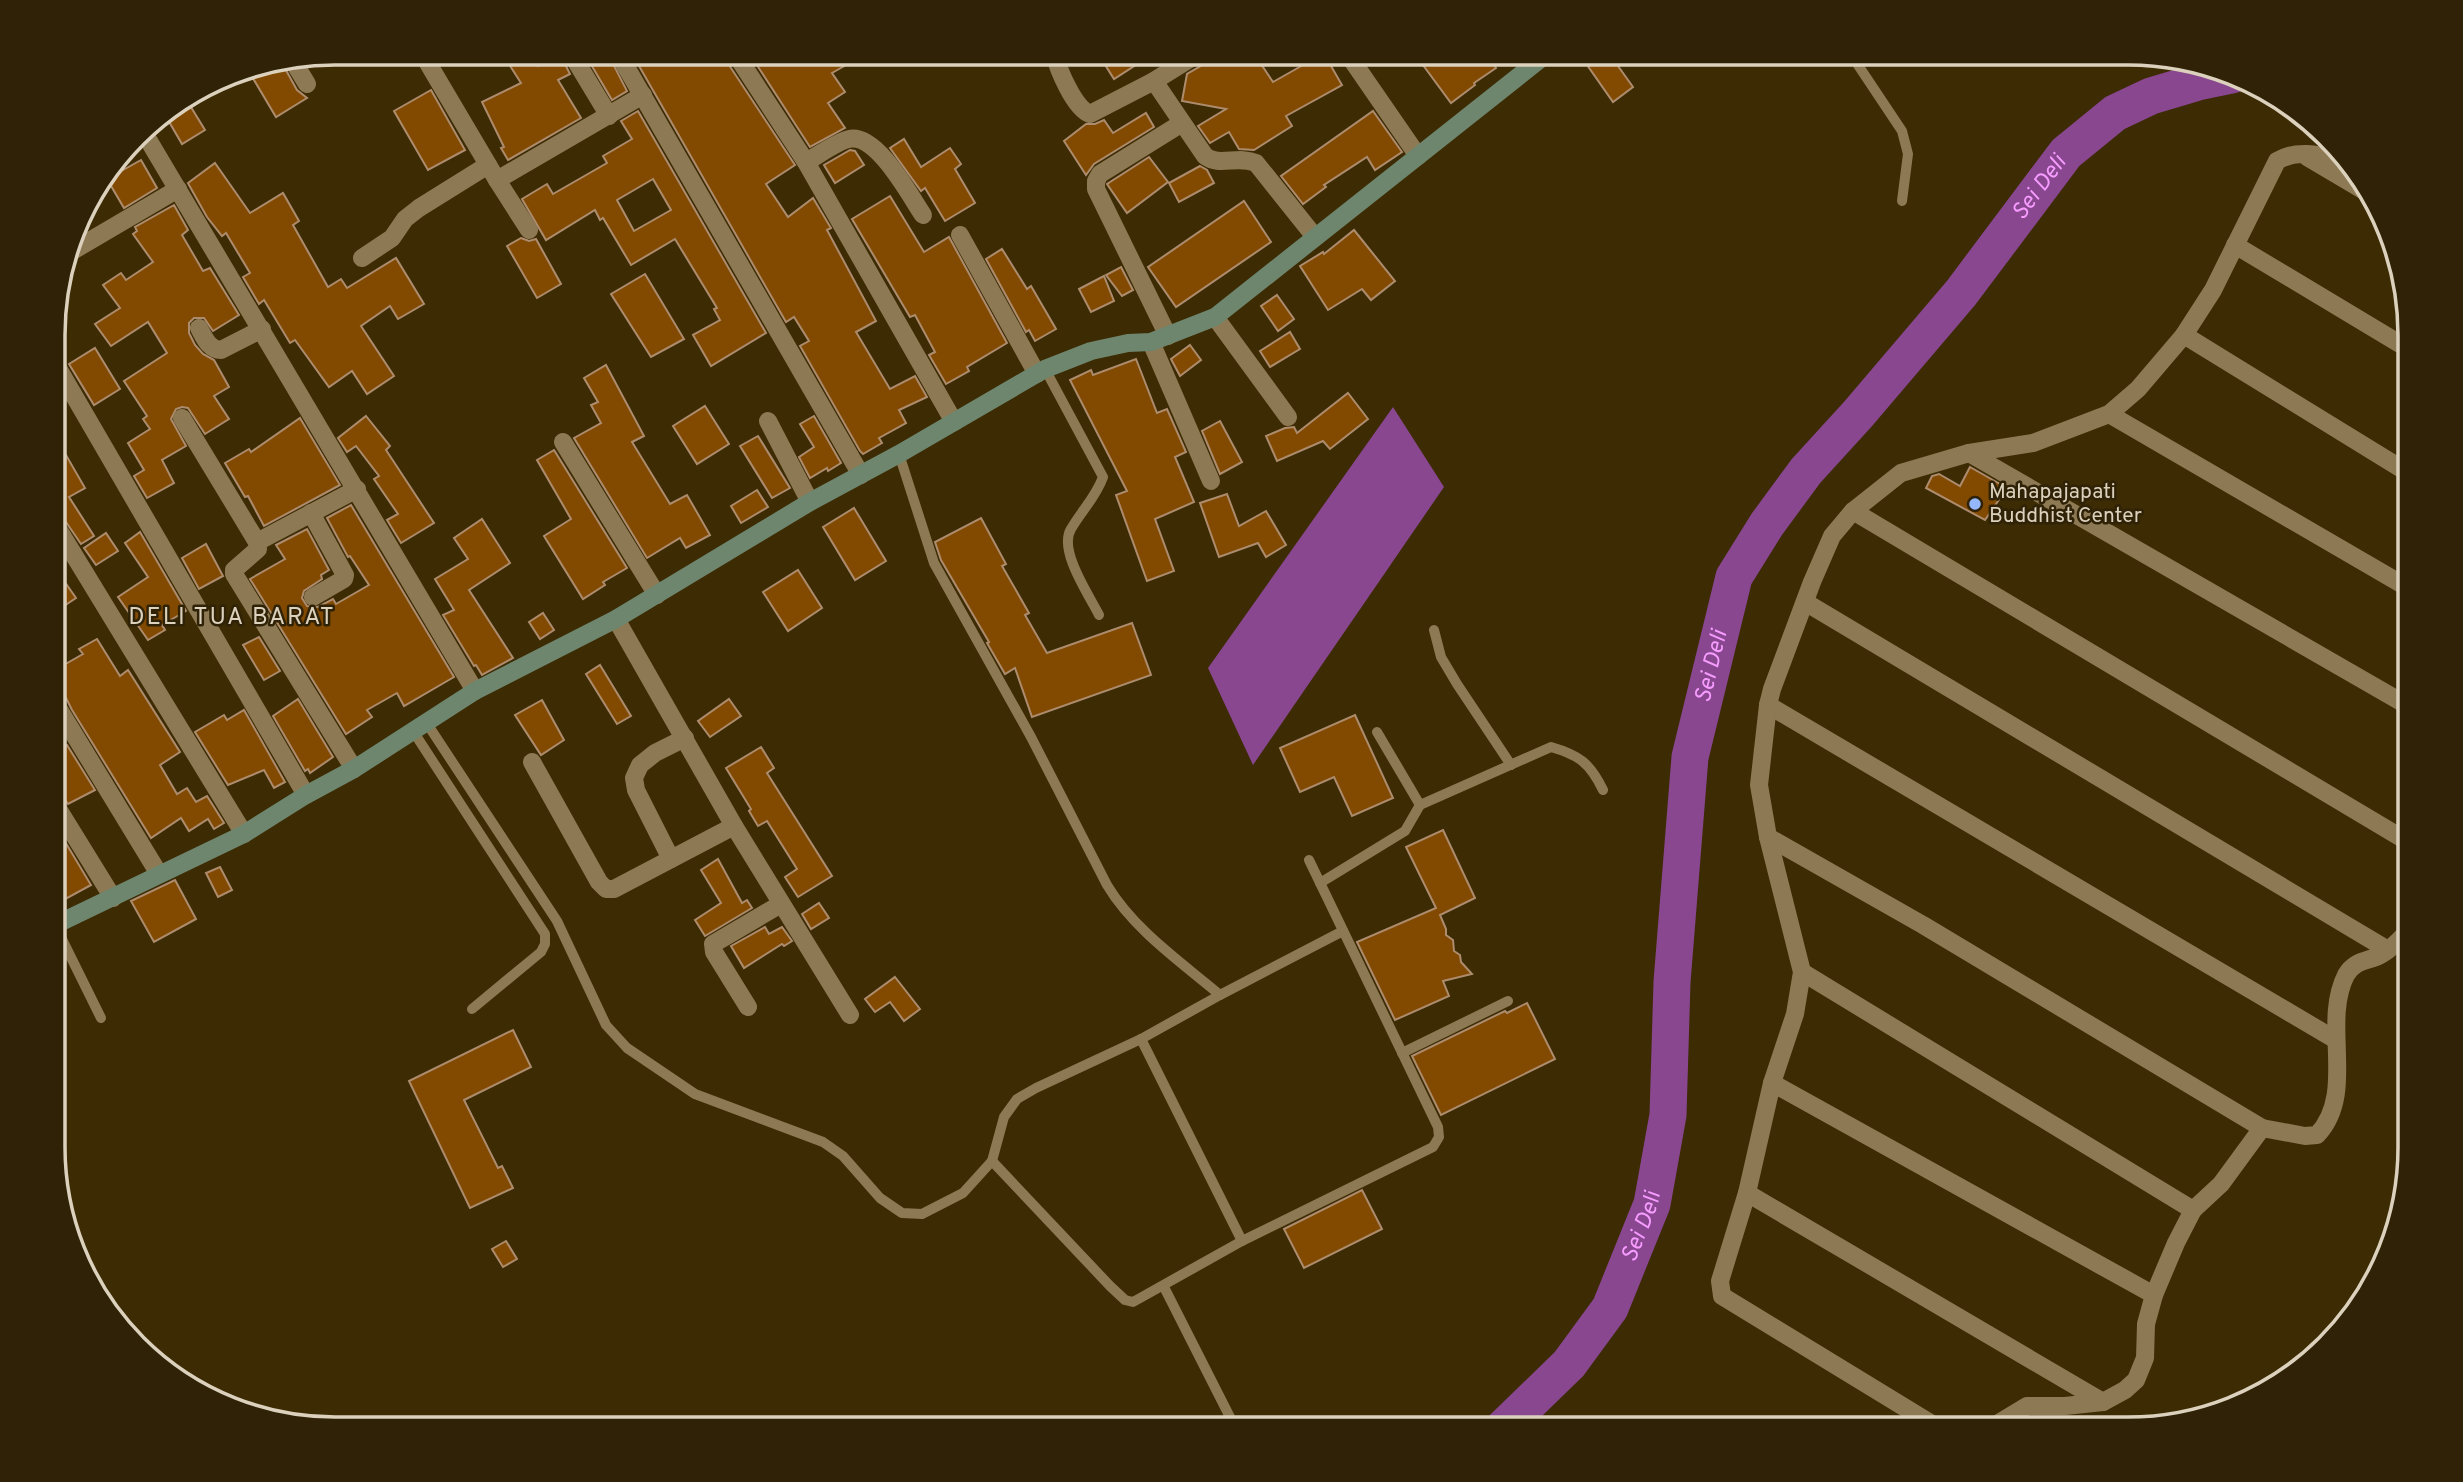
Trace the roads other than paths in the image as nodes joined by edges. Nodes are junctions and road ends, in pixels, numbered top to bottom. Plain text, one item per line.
1 (430, 65) edge
2 (579, 65) edge
3 (626, 65) edge
4 (743, 65) edge
5 (1058, 65) edge
6 (1179, 65) edge
7 (1356, 65) edge
8 (1532, 65) edge
9 (1859, 65) edge
10 (297, 68) edge
11 (1154, 81) junction
12 (307, 84) dead end
13 (643, 95) junction
14 (609, 116) junction
15 (1182, 123) junction
16 (148, 140) edge
17 (2300, 153) junction
18 (1418, 156) junction
19 (2332, 158) edge
20 (806, 162) junction
21 (492, 173) junction
22 (2353, 185) edge
23 (178, 189) junction
24 (1902, 201) dead end
25 (923, 215) dead end
26 (529, 230) dead end
27 (960, 235) dead end
28 (1315, 237) junction
29 (2235, 244) junction
30 (79, 247) edge
31 (362, 258) dead end
32 (1215, 317) junction
33 (199, 328) dead end
34 (261, 329) junction
35 (2184, 335) junction
36 (1168, 336) junction
37 (1151, 342) junction
38 (2398, 343) edge
39 (1041, 371) junction
40 (65, 380) edge
41 (2109, 414) junction
42 (1288, 417) dead end
43 (182, 418) dead end
44 (768, 421) dead end
45 (954, 422) junction
46 (563, 442) dead end
47 (1969, 453) junction
48 (900, 454) junction
49 (2398, 467) edge
50 (861, 475) junction
51 (1211, 481) dead end
52 (357, 489) junction
53 (810, 502) junction
54 (1853, 511) junction
55 (311, 513) junction
56 (65, 540) edge
57 (257, 542) junction
58 (2398, 582) edge
59 (657, 595) junction
60 (313, 597) dead end
61 (1805, 602) junction
62 (1099, 615) dead end
63 (616, 619) junction
64 (1434, 630) dead end
65 (475, 691) junction
66 (2398, 700) edge
67 (1768, 705) junction
68 (65, 719) edge
69 (419, 727) junction
70 (1377, 732) dead end
71 (685, 738) junction
72 (531, 762) dead end
73 (1511, 765) junction
74 (354, 769) junction
75 (1603, 790) dead end
76 (306, 795) junction
77 (1420, 805) junction
78 (65, 820) edge
79 (734, 826) junction
80 (244, 834) junction
81 (2398, 836) edge
82 (1768, 837) junction
83 (671, 859) junction
84 (1309, 860) dead end
85 (159, 874) junction
86 (1320, 883) junction
87 (113, 898) junction
88 (781, 904) junction
89 (65, 920) edge
90 (1343, 931) junction
91 (2398, 940) edge
92 (65, 945) edge
93 (2388, 950) junction
94 (1802, 972) junction
95 (1220, 995) junction
96 (1508, 1001) dead end
97 (748, 1007) dead end
98 (472, 1009) dead end
99 (850, 1015) dead end
100 (101, 1018) dead end
101 (1141, 1040) junction
102 (2336, 1040) junction
103 (1402, 1053) junction
104 (1772, 1083) junction
105 (2262, 1128) junction
106 (992, 1161) junction
107 (1747, 1193) junction
108 (2193, 1210) junction
109 (1242, 1241) junction
110 (1164, 1287) junction
111 (2154, 1296) junction
112 (2103, 1402) junction
113 (1230, 1417) edge
114 (1920, 1417) edge
115 (2009, 1417) edge

1 - 21 street
2 - 14 street
3 - 13 street
4 - 20 street
5 - 11 street
6 - 11 street
7 - 18 street
8 - 18 main road
9 - 24 lane
10 - 12 street
11 - 15 street
13 - 14 street
13 - 50 street
14 - 21 street
15 - 28 street
15 - 36 street
16 - 23 street
17 - 19 street
17 - 22 street
17 - 29 street
18 - 28 main road
20 - 25 street
20 - 45 street
21 - 26 street
21 - 31 street
23 - 30 street
23 - 34 street
27 - 39 street
28 - 32 main road
29 - 35 street
29 - 38 street
32 - 36 main road
32 - 42 street
33 - 34 street
34 - 52 street
35 - 41 street
35 - 49 street
36 - 37 main road
37 - 39 main road
37 - 51 street
39 - 45 main road
39 - 62 lane
40 - 76 street
41 - 47 street
41 - 58 street
43 - 57 street
44 - 53 street
45 - 48 main road
46 - 59 street
47 - 54 street
47 - 66 street
48 - 50 main road
48 - 95 lane
50 - 53 main road
52 - 55 street
52 - 65 street
53 - 59 main road
54 - 61 street
54 - 81 street
55 - 57 street
55 - 60 street
56 - 80 street
57 - 74 street
59 - 63 main road
61 - 67 street
61 - 93 street
63 - 65 main road
63 - 71 street
64 - 73 lane
65 - 69 main road
67 - 82 street
67 - 102 street
68 - 85 street
69 - 74 main road
69 - 98 lane
69 - 106 lane
70 - 77 lane
71 - 79 street
71 - 83 street
72 - 83 street
73 - 75 lane
73 - 77 lane
74 - 76 main road
76 - 80 main road
77 - 86 lane
78 - 87 street
79 - 83 street
79 - 88 street
80 - 85 main road
82 - 94 street
82 - 105 street
84 - 86 lane
85 - 87 main road
86 - 90 lane
87 - 89 main road
88 - 97 street
88 - 99 street
90 - 95 lane
90 - 103 lane
91 - 93 street
92 - 100 lane
93 - 102 street
94 - 104 street
94 - 108 street
95 - 101 lane
96 - 103 lane
101 - 106 lane
101 - 109 lane
102 - 105 street
103 - 109 lane
104 - 107 street
104 - 111 street
105 - 108 street
106 - 110 lane
107 - 112 street
107 - 114 street
108 - 111 street
109 - 110 lane
110 - 113 lane
111 - 112 street
112 - 115 street

